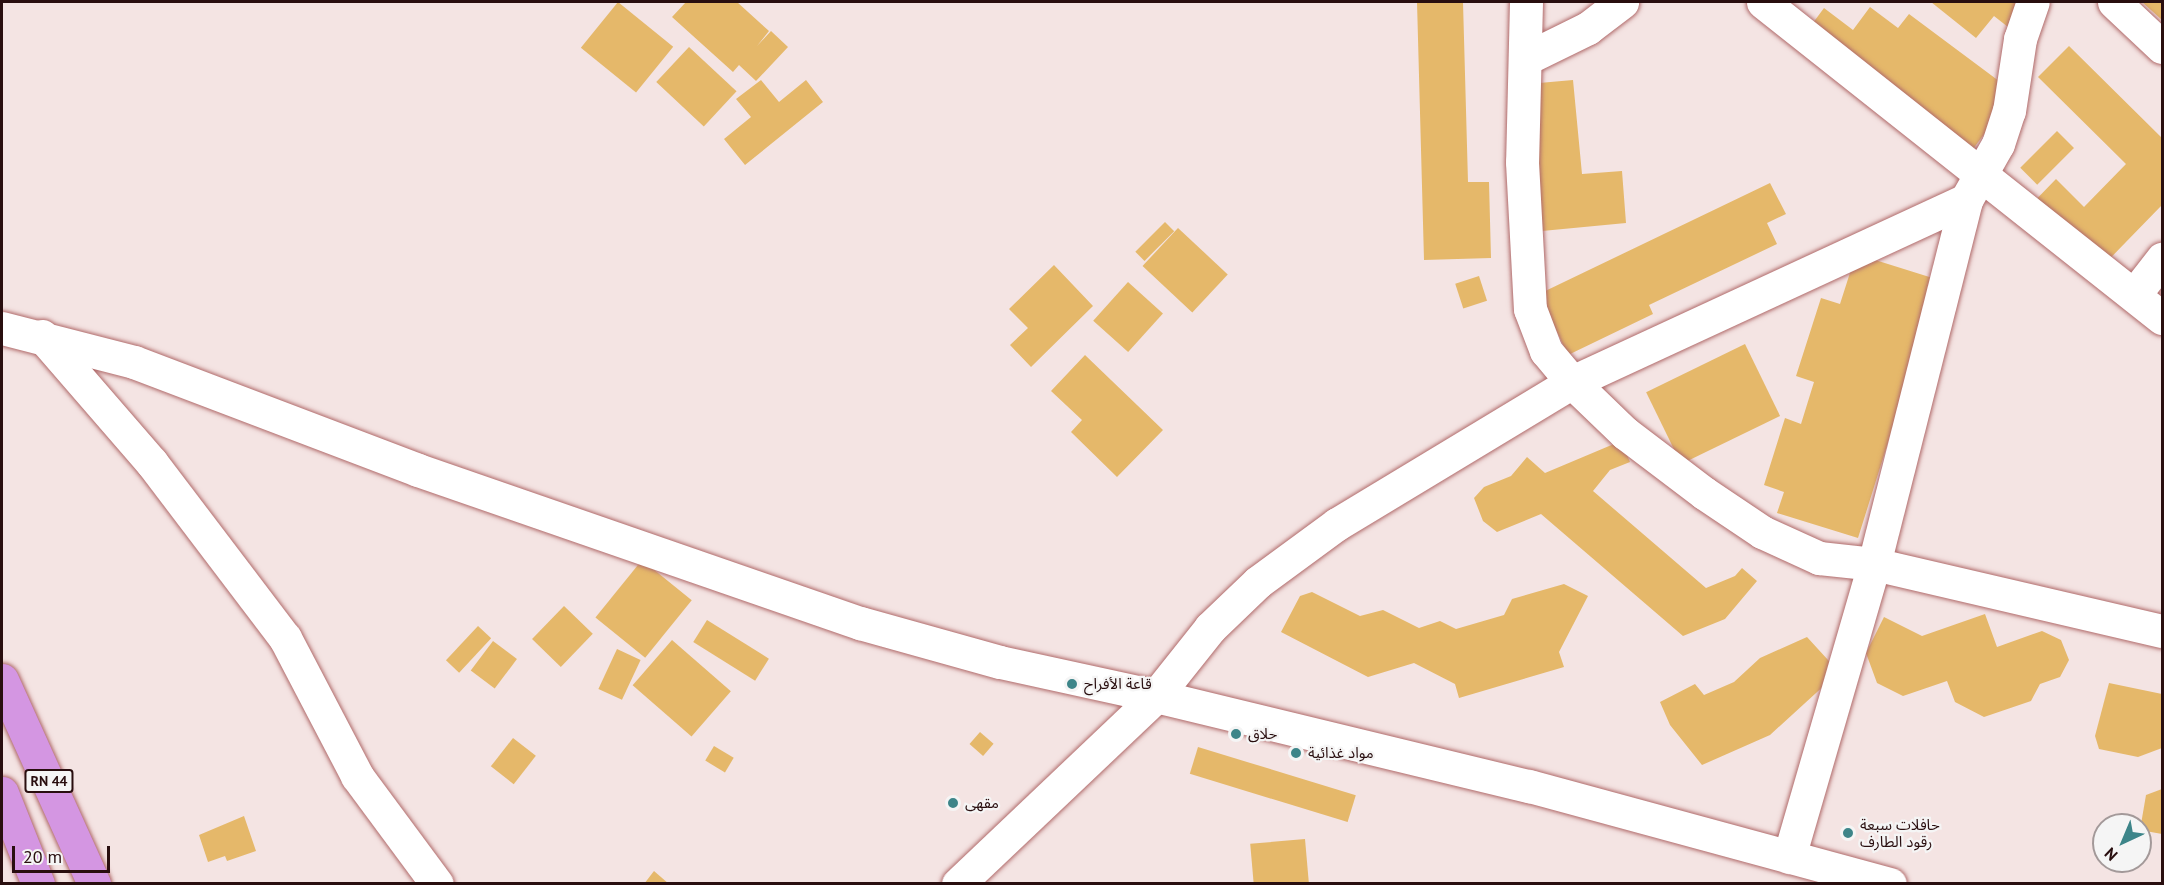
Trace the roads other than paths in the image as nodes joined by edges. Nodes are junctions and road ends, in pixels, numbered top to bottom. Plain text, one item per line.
1 (1526, 2) edge
2 (1622, 2) edge
3 (1763, 2) edge
4 (2033, 2) edge
5 (2114, 2) edge
6 (2163, 47) edge
7 (1525, 59) junction
8 (1973, 188) junction
9 (2163, 259) edge
10 (2134, 295) junction
11 (2163, 318) edge
12 (2, 328) edge
13 (42, 336) junction
14 (1572, 382) junction
15 (1874, 564) junction
16 (2163, 631) edge
17 (2, 680) edge
18 (1156, 696) junction
19 (2, 793) edge
20 (1789, 857) junction
21 (38, 884) edge
22 (94, 884) edge
23 (437, 884) edge
24 (958, 884) edge
25 (1890, 884) edge

1 - 7 street
2 - 7 street
3 - 8 street
4 - 8 street
5 - 6 street
7 - 14 street
8 - 10 street
8 - 14 street
8 - 15 street
9 - 10 street
10 - 11 street
12 - 13 street
13 - 18 street
13 - 23 street
14 - 15 street
14 - 18 street
15 - 16 street
15 - 20 street
17 - 22 highway, RN 44
18 - 20 street
18 - 24 street
19 - 21 highway, RN 44
20 - 25 street

